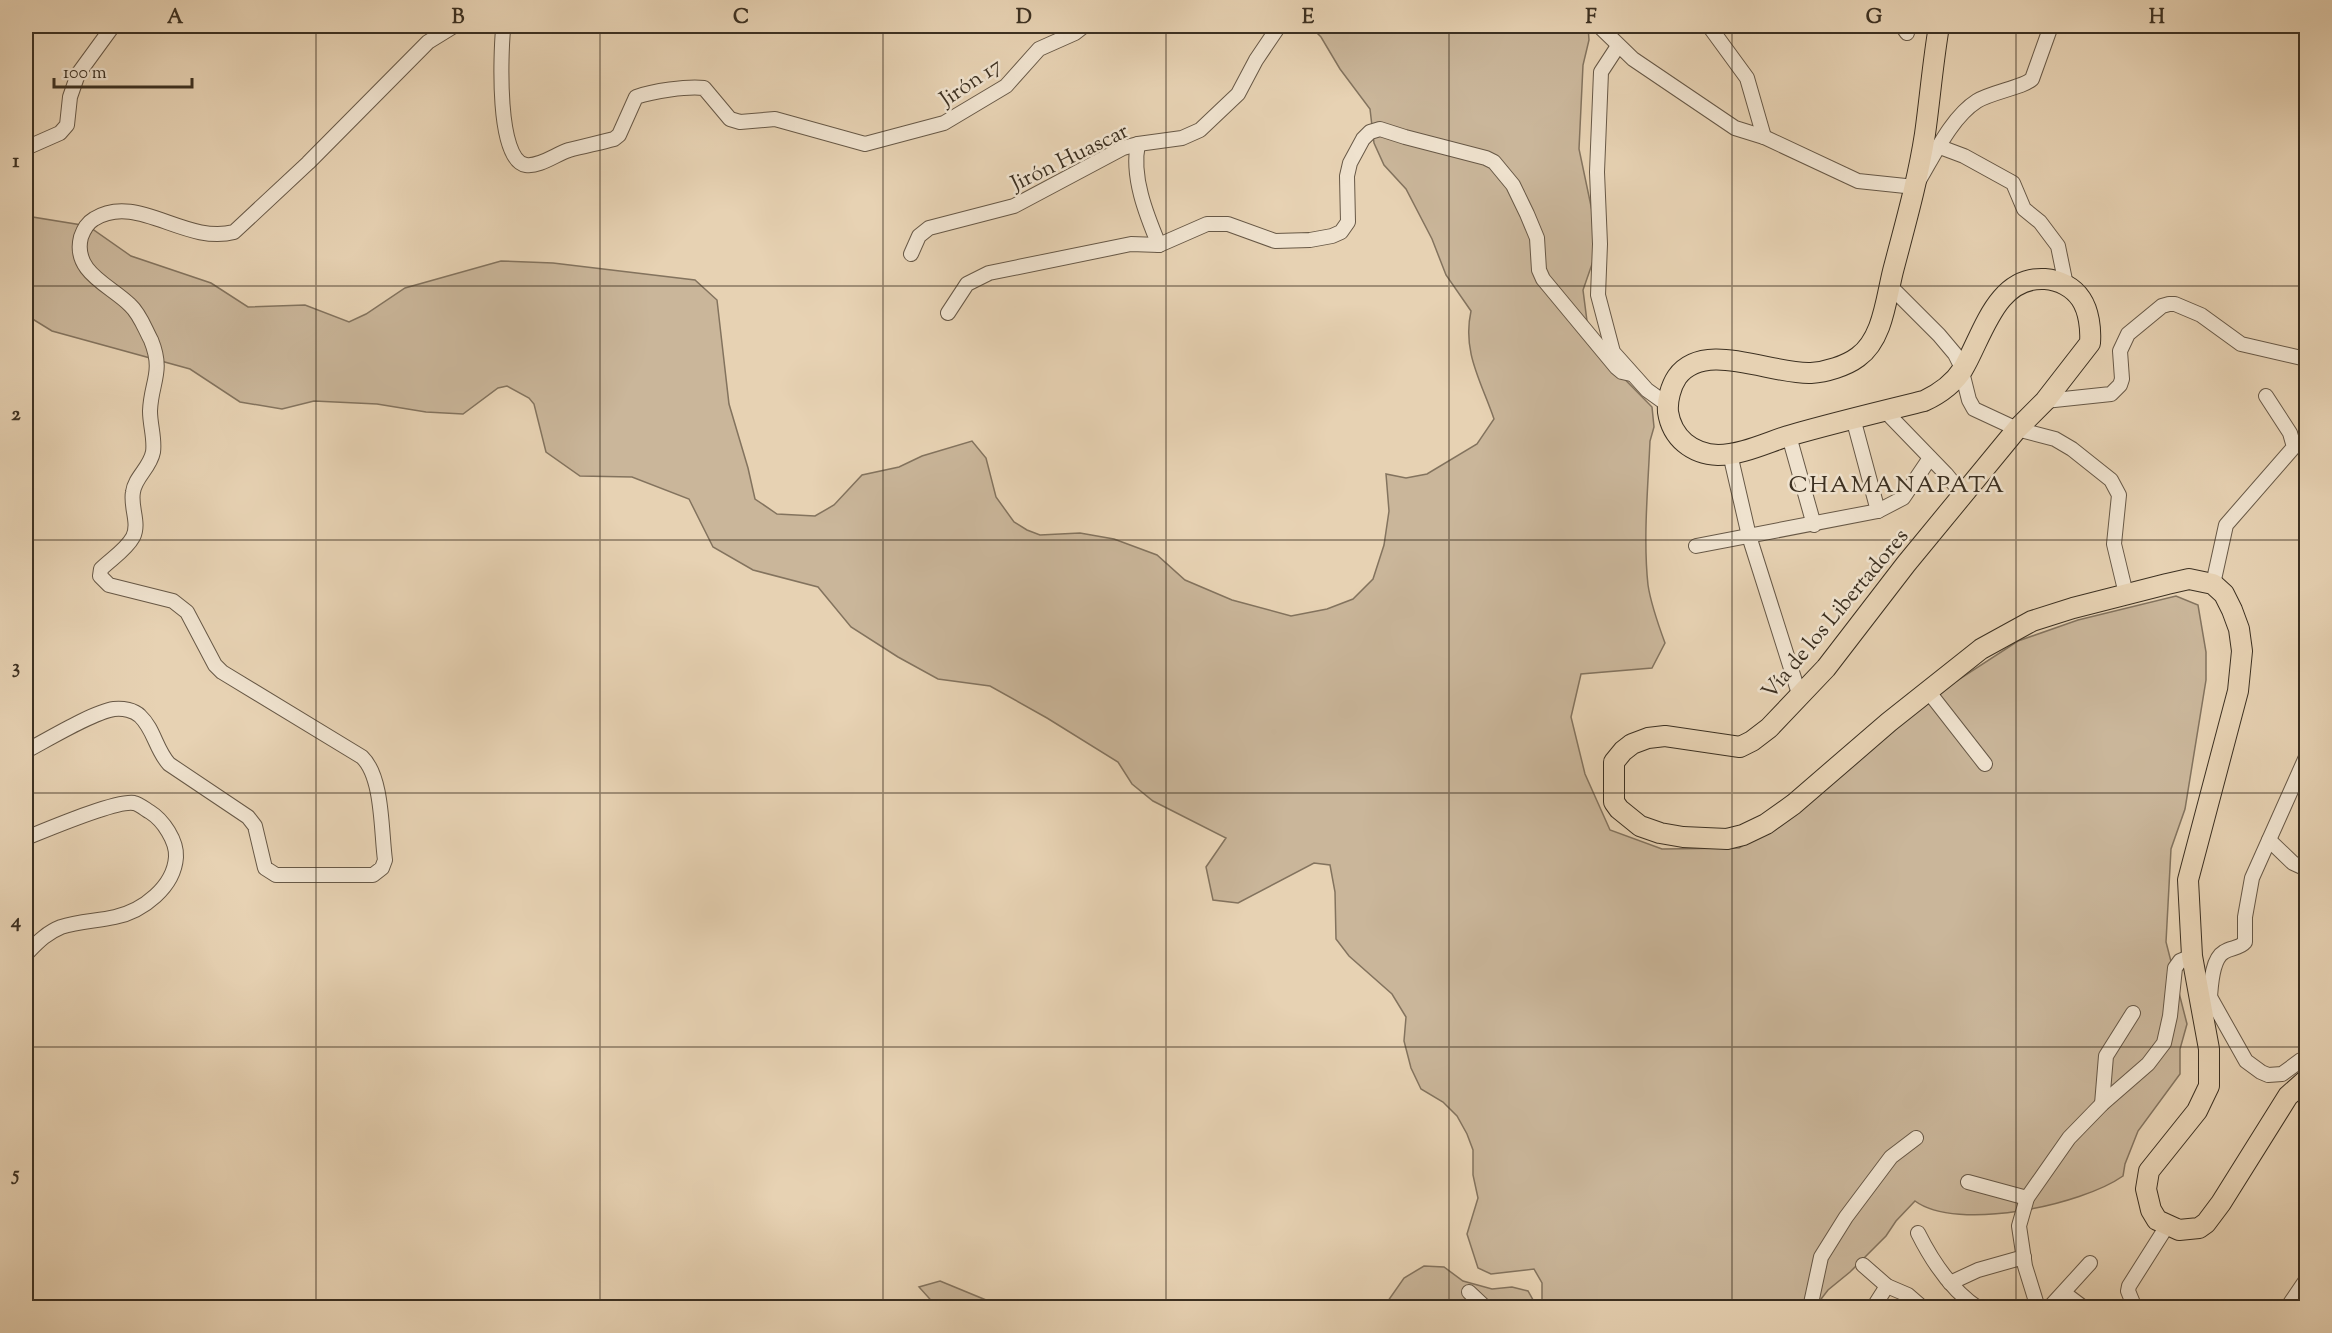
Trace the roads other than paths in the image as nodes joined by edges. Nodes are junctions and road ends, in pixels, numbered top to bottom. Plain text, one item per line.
1 (113, 26) edge
2 (454, 26) edge
3 (502, 26) edge
4 (1084, 26) edge
5 (1279, 26) edge
6 (1604, 26) edge
7 (1633, 26) edge
8 (1646, 26) edge
9 (1709, 26) edge
10 (1939, 26) edge
11 (2051, 26) edge
12 (1618, 46) junction
13 (1764, 136) junction
14 (1138, 144) junction
15 (1940, 147) junction
16 (26, 148) edge
17 (1915, 187) junction
18 (1158, 244) junction
19 (911, 254) dead end
20 (2066, 285) junction
21 (1890, 286) junction
22 (948, 313) dead end
23 (2307, 359) edge
24 (26, 365) edge
25 (26, 370) edge
26 (1962, 370) junction
27 (1631, 374) junction
28 (2266, 396) dead end
29 (2045, 401) junction
30 (1668, 405) junction
31 (1885, 411) junction
32 (1853, 418) junction
33 (2017, 429) junction
34 (1789, 436) junction
35 (1730, 454) junction
36 (1930, 458) junction
37 (1963, 495) junction
38 (1878, 512) junction
39 (1814, 525) junction
40 (1749, 537) junction
41 (1696, 546) dead end
42 (2213, 584) junction
43 (2126, 594) junction
44 (1928, 691) junction
45 (1800, 697) junction
46 (26, 751) edge
47 (2307, 757) edge
48 (1985, 764) dead end
49 (26, 838) edge
50 (2269, 840) junction
51 (2307, 869) edge
52 (26, 954) edge
53 (2192, 956) junction
54 (2204, 992) junction
55 (2133, 1013) dead end
56 (2307, 1060) edge
57 (2307, 1080) edge
58 (2102, 1104) junction
59 (1916, 1138) dead end
60 (1968, 1182) dead end
61 (2027, 1198) junction
62 (2167, 1226) junction
63 (1918, 1233) dead end
64 (2024, 1257) junction
65 (2090, 1263) dead end
66 (1863, 1265) dead end
67 (2306, 1281) edge
68 (1950, 1282) junction
69 (1887, 1286) junction
70 (1469, 1292) dead end
71 (2064, 1293) junction
72 (1486, 1308) edge
73 (1810, 1308) edge
74 (1873, 1308) edge
75 (1923, 1308) edge
76 (1978, 1308) edge
77 (2038, 1308) edge
78 (2049, 1308) edge
79 (2084, 1308) edge
80 (2134, 1308) edge
81 (2287, 1308) edge

1 - 16 street
2 - 46 street
3 - 4 street, Jirón 17
5 - 14 street, Jirón Huascar
6 - 12 street
7 - 8 street
9 - 13 street
10 - 17 highway
11 - 15 street
12 - 13 street
12 - 27 street
13 - 17 street
14 - 18 street
14 - 19 street, Jirón Huascar
15 - 17 street
15 - 20 street
17 - 21 highway
18 - 22 street
18 - 27 street
20 - 26 highway
20 - 29 highway, Vía de los Libertadores
21 - 26 street
21 - 30 highway
23 - 29 street
24 - 25 street
26 - 31 highway
26 - 33 street
27 - 30 street
28 - 42 street
29 - 33 highway, Vía de los Libertadores
30 - 35 highway
31 - 32 highway
31 - 36 street
32 - 34 highway
32 - 38 street
33 - 37 highway, Vía de los Libertadores
33 - 43 street
34 - 35 highway
34 - 39 street
35 - 40 street
36 - 37 street
36 - 38 street
37 - 45 highway, Vía de los Libertadores
38 - 39 street
39 - 40 street
40 - 41 street
40 - 45 street
42 - 43 highway, Vía de los Libertadores
42 - 53 highway
43 - 44 highway, Vía de los Libertadores
44 - 45 highway, Vía de los Libertadores
44 - 48 street
47 - 50 street
49 - 52 street
50 - 51 street
50 - 54 street
53 - 54 highway
53 - 58 street
54 - 56 street
54 - 62 highway
55 - 58 street
57 - 62 highway
58 - 61 street
59 - 73 street
60 - 61 street
61 - 64 street
62 - 80 street
63 - 68 street
64 - 68 street
64 - 77 street
65 - 71 street
66 - 69 street
67 - 81 street
68 - 76 street
69 - 74 street
69 - 75 street
70 - 72 street
71 - 78 street
71 - 79 street

